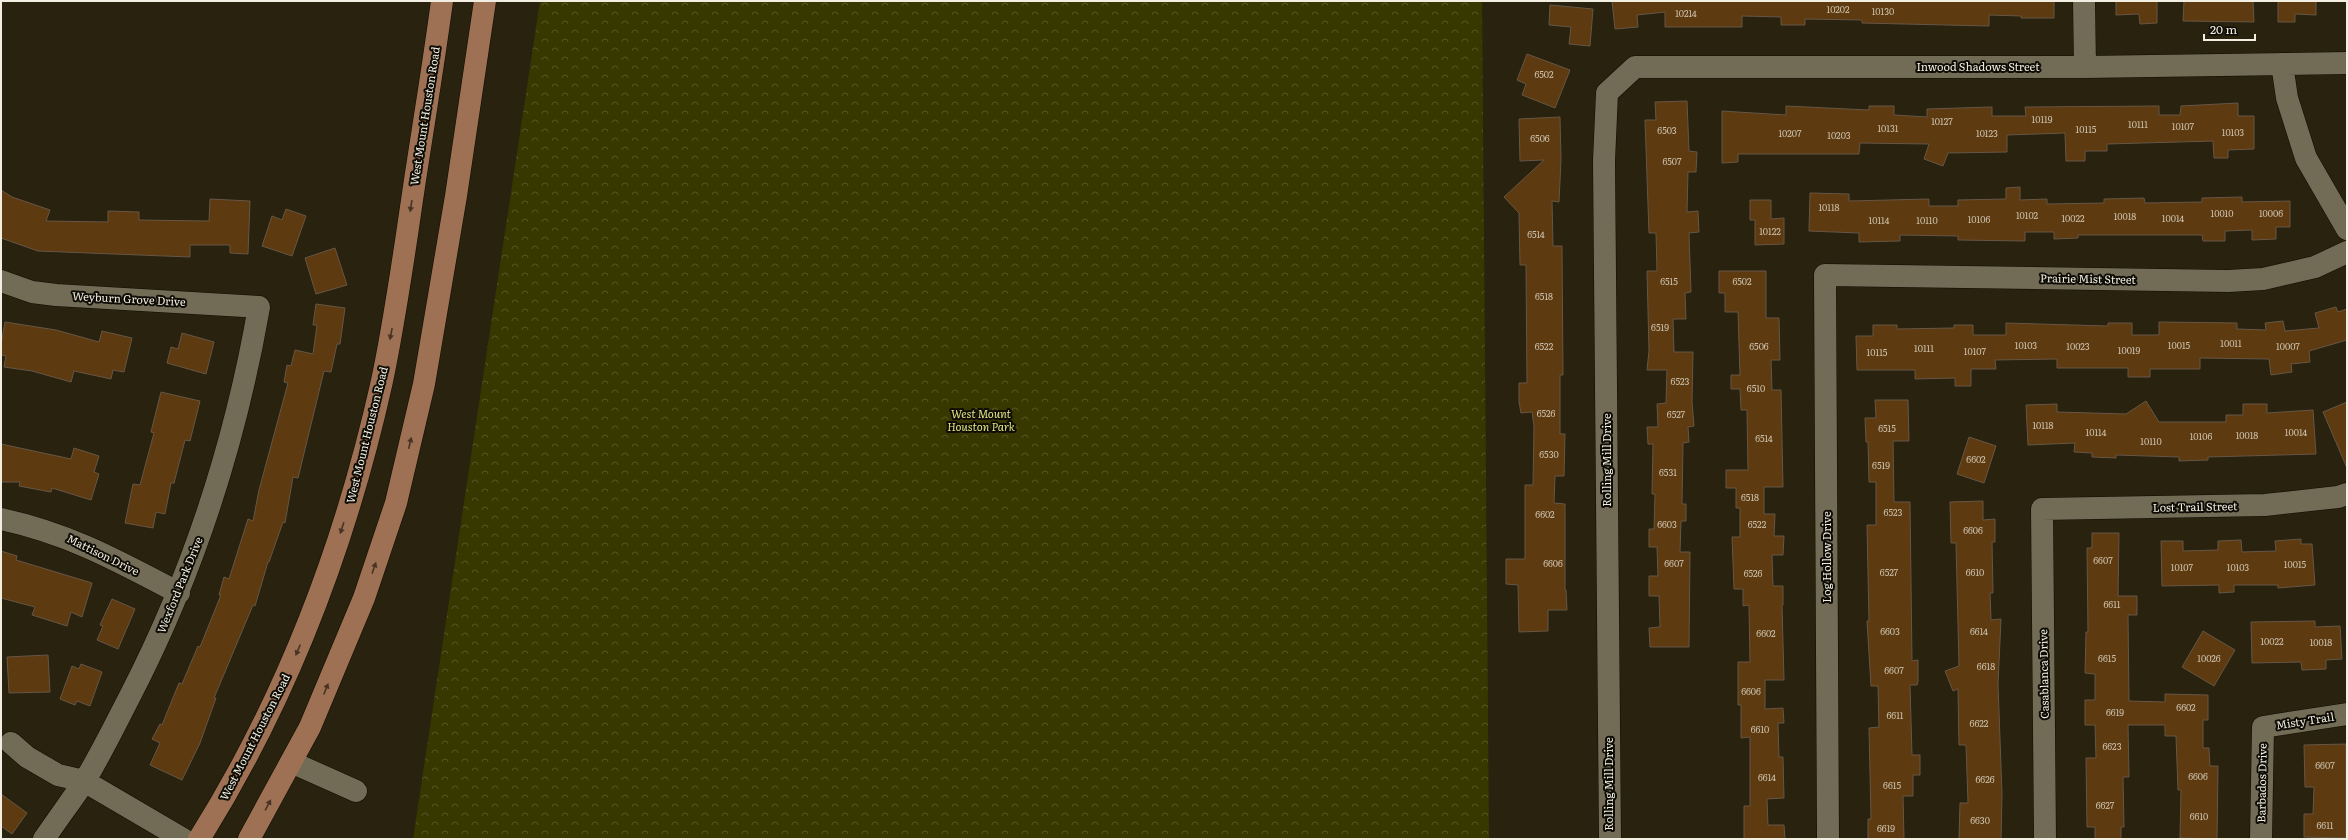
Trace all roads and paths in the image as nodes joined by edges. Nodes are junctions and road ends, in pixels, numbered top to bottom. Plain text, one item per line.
1 (442, 1) edge
2 (484, 1) edge
3 (2084, 1) edge
4 (2347, 63) edge
5 (2282, 64) junction
6 (2085, 67) junction
7 (1616, 84) joint
8 (2347, 229) edge
9 (2347, 252) edge
10 (1825, 275) joint
11 (1, 281) edge
12 (259, 307) joint
13 (2347, 494) edge
14 (2042, 509) joint
15 (1, 519) edge
16 (179, 593) junction
17 (2347, 714) edge
18 (2263, 728) joint
19 (10, 743) dead end
20 (291, 762) junction
21 (84, 781) junction
22 (356, 791) dead end
23 (44, 839) edge
24 (183, 839) edge
25 (199, 839) edge
26 (249, 839) edge
27 (1610, 839) edge
28 (1828, 839) edge
29 (2045, 839) edge
30 (2261, 839) edge

1 -> 25 main road, West Mount Houston Road
20 -> 2 main road
3 - 6 street
4 - 5 street, Inwood Shadows Street
5 - 6 street, Inwood Shadows Street
5 - 8 street
6 - 7 street, Inwood Shadows Street
7 - 27 street, Rolling Mill Drive
9 - 10 street, Prairie Mist Street
10 - 28 street, Log Hollow Drive
11 - 12 street, Weyburn Grove Drive
12 - 16 street, Wexford Park Drive
13 - 14 street, Lost Trail Street
14 - 29 street, Casablanca Drive
15 - 16 street, Mattison Drive
16 - 21 street, Wexford Park Drive
17 - 18 street, Misty Trail
18 - 30 street, Barbados Drive
19 - 21 street
20 - 22 street
26 -> 20 main road
21 - 23 street, Wexford Park Drive
21 - 24 street

